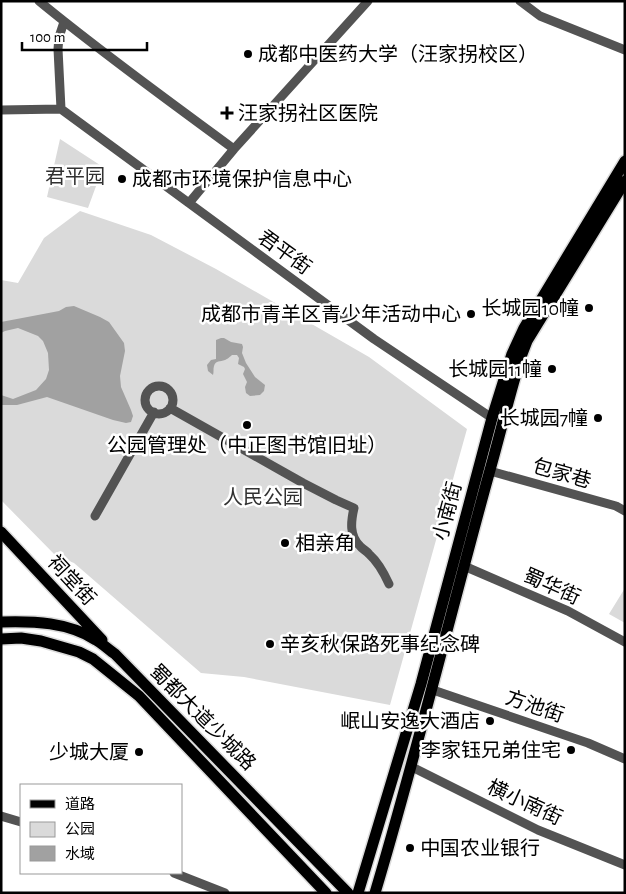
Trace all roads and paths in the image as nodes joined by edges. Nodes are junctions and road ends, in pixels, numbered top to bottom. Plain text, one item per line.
1 (39, 1) edge
2 (368, 1) edge
3 (520, 1) edge
4 (64, 22) junction
5 (625, 50) edge
6 (62, 109) junction
7 (1, 110) edge
8 (234, 149) junction
9 (625, 161) edge
10 (625, 181) edge
11 (189, 203) junction
12 (170, 408) junction
13 (154, 412) junction
14 (492, 418) junction
15 (490, 471) junction
16 (625, 510) edge
17 (95, 516) dead end
18 (1, 532) edge
19 (464, 566) junction
20 (389, 584) dead end
21 (1, 622) edge
22 (1, 639) edge
23 (625, 642) edge
24 (115, 654) junction
25 (433, 690) junction
26 (625, 759) edge
27 (412, 767) junction
28 (1, 816) edge
29 (20, 822) edge
30 (625, 865) edge
31 (177, 874) edge
32 (225, 893) edge
33 (326, 893) edge
34 (348, 893) edge
35 (358, 893) edge
36 (375, 893) edge

1 - 4 street
2 - 8 street
3 - 5 street
4 - 6 street
4 - 8 street
6 - 7 street
6 - 11 street, 君平街
8 - 11 street
9 - 14 main road, 小南街
10 - 15 main road, 小南街
11 - 14 street, 君平街
12 - 13 street
12 - 13 street
12 - 20 street
13 - 17 street
14 - 35 main road, 小南街
15 - 16 street, 包家巷
15 - 19 main road, 小南街
18 - 24 main road, 祠堂街
19 - 23 street, 蜀华街
19 - 25 main road, 小南街
21 - 24 main road, 蜀都大道少城路
22 - 33 main road, 蜀都大道少城路
24 - 34 main road, 蜀都大道少城路
25 - 26 street, 方池街
25 - 27 main road, 小南街
27 - 30 street, 横小南街
27 - 36 main road, 小南街
28 - 29 street
31 - 32 street

